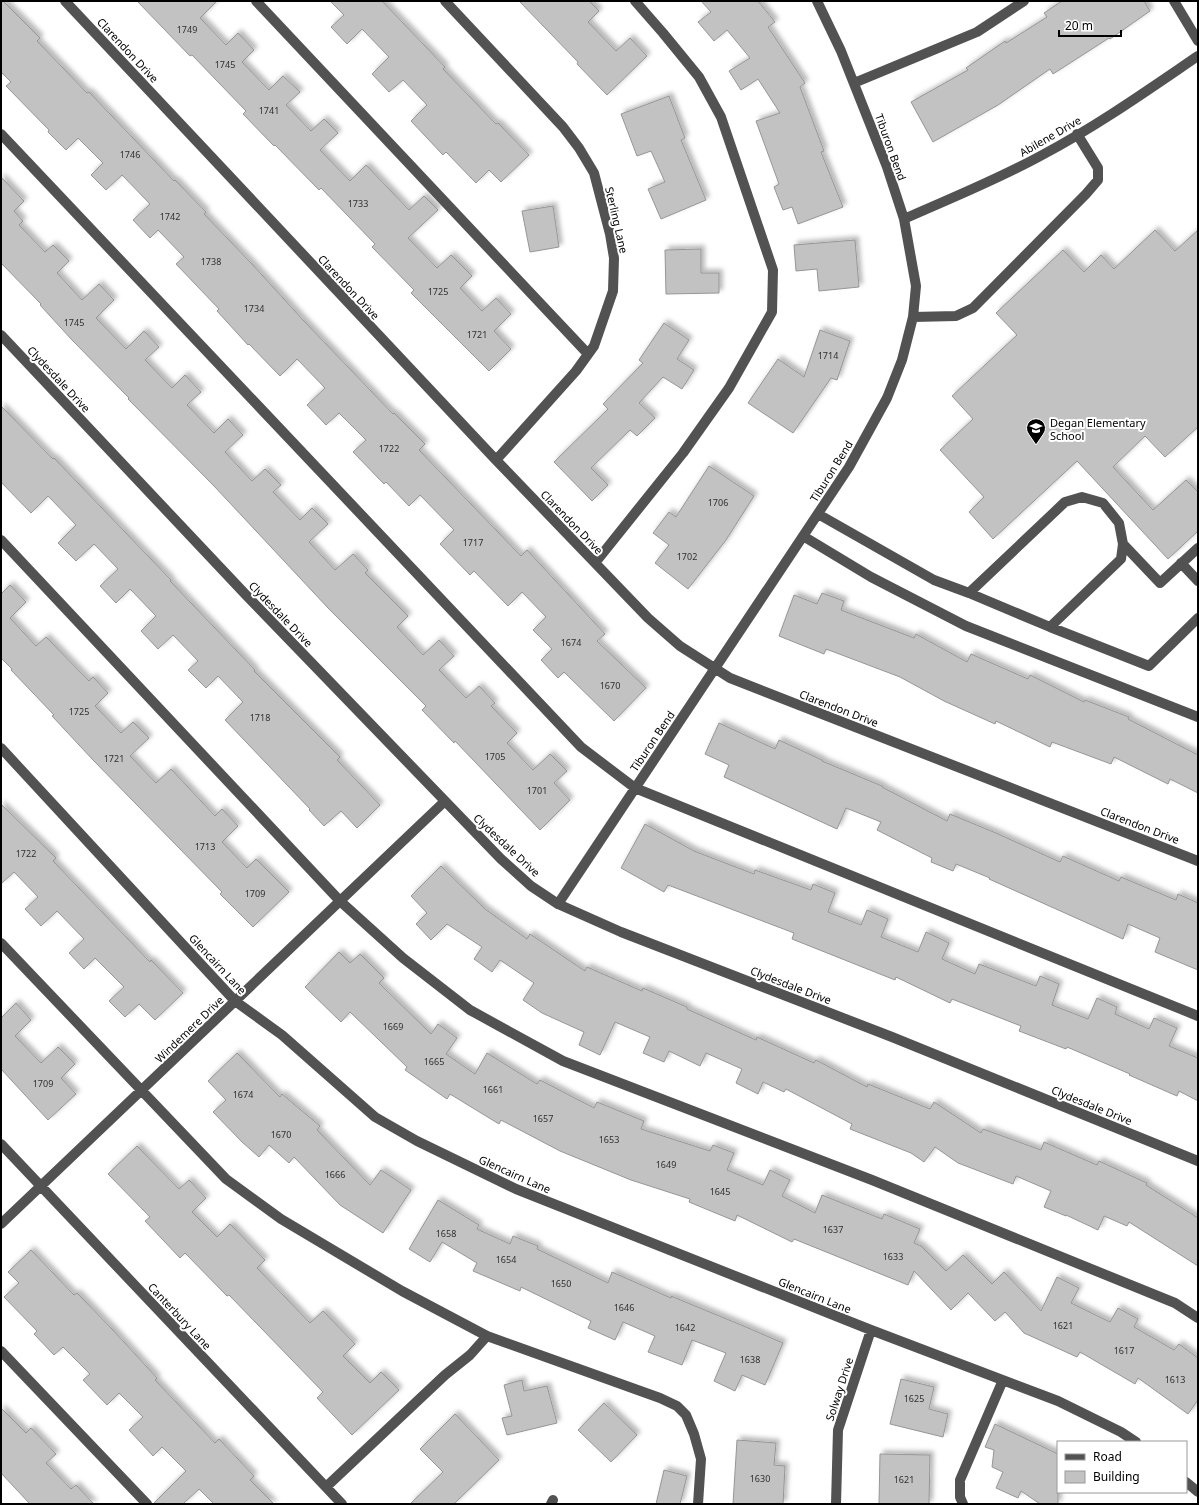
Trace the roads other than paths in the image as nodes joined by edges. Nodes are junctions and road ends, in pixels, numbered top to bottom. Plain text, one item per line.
1 (65, 1) edge
2 (256, 1) edge
3 (445, 1) edge
4 (634, 1) edge
5 (817, 1) edge
6 (1024, 1) edge
7 (1174, 1) edge
8 (1198, 41) edge
9 (1198, 56) edge
10 (854, 83) junction
11 (1, 134) edge
12 (1077, 134) junction
13 (904, 219) junction
14 (913, 317) junction
15 (1, 335) edge
16 (588, 354) junction
17 (496, 460) junction
18 (818, 514) junction
19 (804, 536) junction
20 (1, 540) edge
21 (1123, 544) junction
22 (1198, 548) edge
23 (594, 562) junction
24 (1181, 563) junction
25 (1198, 581) edge
26 (969, 593) junction
27 (1198, 618) edge
28 (1050, 627) junction
29 (715, 668) junction
30 (1198, 717) edge
31 (1, 748) edge
32 (635, 788) junction
33 (445, 802) junction
34 (1198, 861) edge
35 (340, 901) junction
36 (558, 904) junction
37 (1, 943) edge
38 (235, 1001) junction
39 (1198, 1016) edge
40 (141, 1091) junction
41 (1, 1144) edge
42 (1198, 1161) edge
43 (41, 1186) junction
44 (1, 1224) edge
45 (1198, 1318) edge
46 (871, 1330) junction
47 (487, 1336) junction
48 (1, 1351) edge
49 (1003, 1380) junction
50 (1134, 1441) edge
51 (1187, 1483) edge
52 (326, 1487) junction
53 (1198, 1492) edge
54 (147, 1504) edge
55 (342, 1504) edge
56 (698, 1504) edge
57 (836, 1504) edge
58 (963, 1504) edge

1 - 17 street, Clarendon Drive
2 - 16 street
3 - 16 street, Sterling Lane
4 - 23 street
5 - 10 street, Tiburon Bend
6 - 10 street
7 - 8 street
9 - 12 street, Abilene Drive
10 - 13 street, Tiburon Bend
11 - 32 street
12 - 13 street, Abilene Drive
12 - 14 street
13 - 14 street, Tiburon Bend
14 - 18 street, Tiburon Bend
15 - 33 street, Clydesdale Drive
16 - 17 street, Sterling Lane
17 - 23 street, Clarendon Drive
18 - 19 street, Tiburon Bend
18 - 26 street
19 - 29 street, Tiburon Bend
19 - 30 street
20 - 35 street
21 - 24 street
21 - 26 street
21 - 28 street
22 - 24 street
23 - 29 street, Clarendon Drive
24 - 25 street
26 - 28 street
27 - 28 street
29 - 32 street, Tiburon Bend
29 - 34 street, Clarendon Drive
31 - 38 street, Glencairn Lane
32 - 36 street, Tiburon Bend
32 - 39 street
33 - 35 street, Windemere Drive
33 - 36 street, Clydesdale Drive
35 - 38 street, Windemere Drive
35 - 45 street
36 - 42 street, Clydesdale Drive
37 - 40 street
38 - 40 street, Windemere Drive
38 - 46 street, Glencairn Lane
40 - 43 street, Windemere Drive
40 - 47 street
41 - 43 street, Canterbury Lane
43 - 44 street, Windemere Drive
43 - 52 street, Canterbury Lane
46 - 49 street, Glencairn Lane
46 - 57 street, Solway Drive
47 - 52 street
47 - 56 street
48 - 54 street
49 - 50 street, Glencairn Lane
49 - 58 street
51 - 53 street
52 - 55 street, Canterbury Lane

